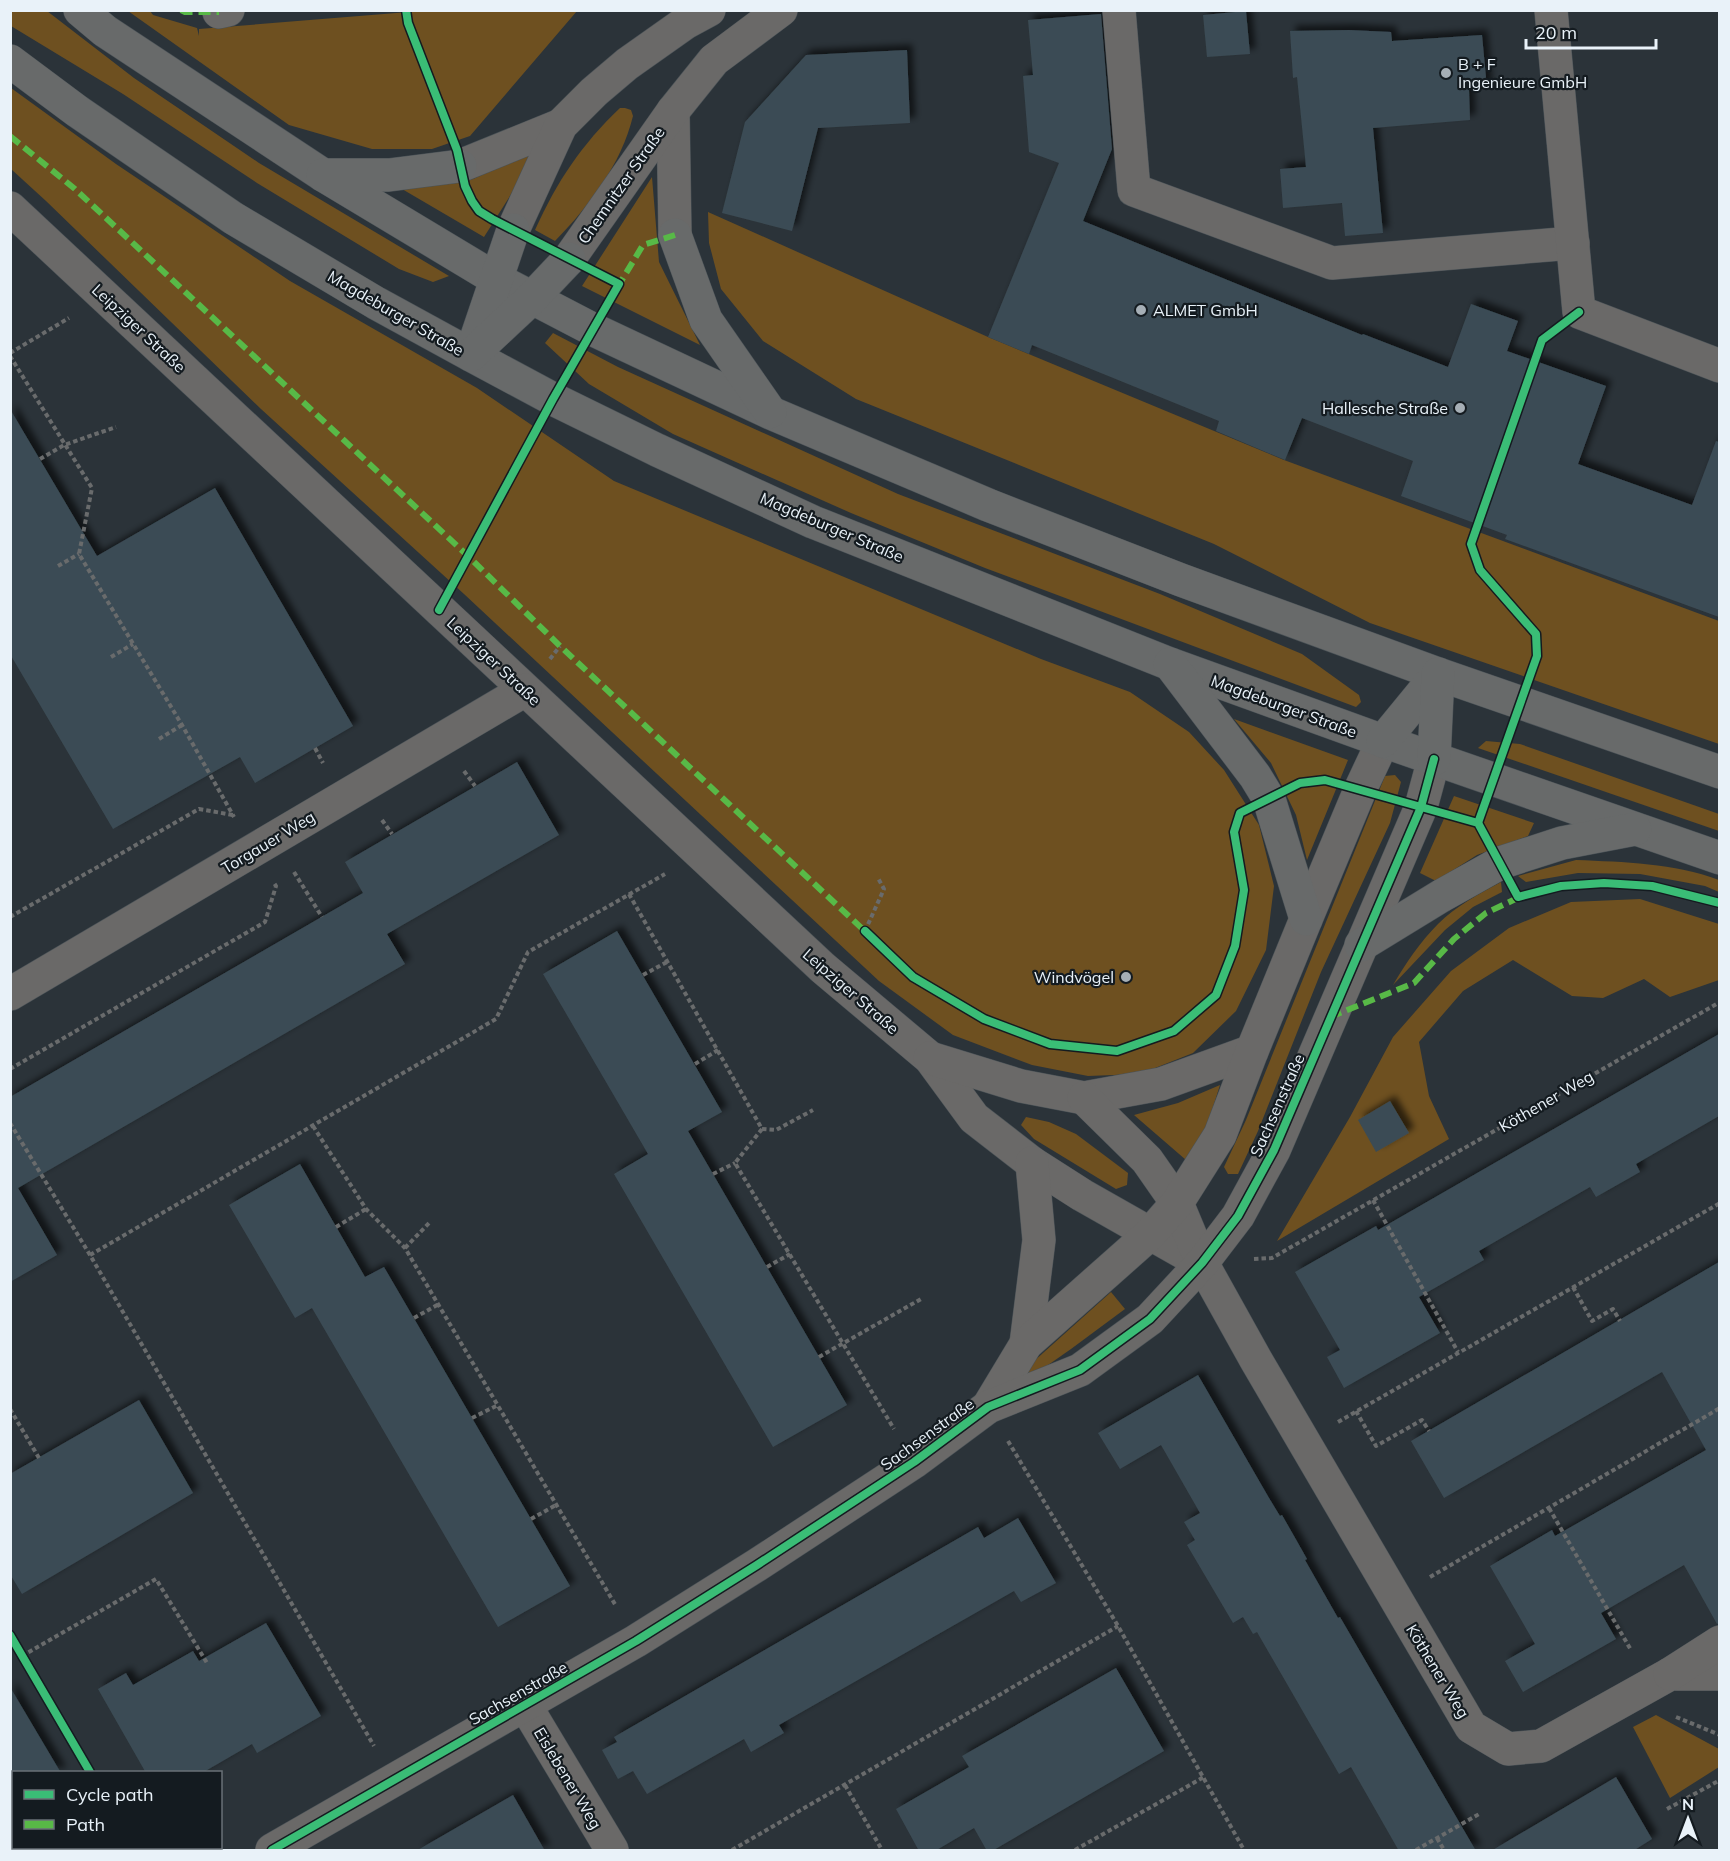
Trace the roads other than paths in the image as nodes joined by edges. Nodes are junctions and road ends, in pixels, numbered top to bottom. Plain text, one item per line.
1 (80, 10) edge
2 (781, 10) edge
3 (1119, 10) edge
4 (1551, 10) edge
5 (690, 14) edge
6 (714, 60) junction
7 (10, 61) edge
8 (673, 111) junction
9 (561, 125) junction
10 (460, 166) joint
11 (323, 175) junction
12 (10, 208) edge
13 (513, 230) joint
14 (675, 235) joint
15 (1573, 243) junction
16 (569, 259) joint
17 (496, 279) junction
18 (532, 298) junction
19 (471, 355) junction
20 (1719, 366) edge
21 (771, 413) junction
22 (1170, 664) junction
23 (1438, 674) junction
24 (525, 690) junction
25 (1383, 741) junction
26 (1434, 759) junction
27 (1719, 772) edge
28 (1638, 828) junction
29 (1719, 858) edge
30 (1306, 919) junction
31 (1361, 945) junction
32 (10, 994) edge
33 (1252, 1052) junction
34 (930, 1058) junction
35 (1084, 1098) junction
36 (1032, 1163) junction
37 (1177, 1203) junction
38 (1150, 1234) junction
39 (1202, 1263) junction
40 (1026, 1344) junction
41 (987, 1407) junction
42 (1719, 1642) edge
43 (1719, 1674) edge
44 (1661, 1680) junction
45 (525, 1705) junction
46 (272, 1851) edge
47 (612, 1851) edge

1 - 11 main road
2 - 6 street, Chemnitzer Straße
3 - 15 street
4 - 15 street
5 - 6 street
5 - 9 street
6 - 8 street, Chemnitzer Straße
7 - 19 main road, Magdeburger Straße
8 - 14 street, Chemnitzer Straße
8 - 16 street, Chemnitzer Straße
9 - 10 street
9 - 13 street
10 - 11 main road
11 - 17 main road
12 - 24 street, Leipziger Straße
13 - 17 main road
14 - 21 main road
15 - 20 street
16 - 18 main road
17 - 18 main road
17 - 19 main road
18 - 19 main road
18 - 21 main road
19 - 22 main road, Magdeburger Straße
21 - 23 main road
22 - 25 main road, Magdeburger Straße
22 - 30 main road
23 - 25 main road
23 - 26 main road
23 - 27 main road
24 - 32 street, Torgauer Weg
24 - 34 street, Leipziger Straße
25 - 26 main road, Magdeburger Straße
25 - 30 street, Sachsenstraße
26 - 28 main road, Magdeburger Straße
26 - 31 street, Sachsenstraße
28 - 29 main road, Magdeburger Straße
28 - 31 main road
30 - 33 street, Sachsenstraße
31 - 39 street, Sachsenstraße
33 - 35 street, Leipziger Straße
33 - 37 street, Sachsenstraße
34 - 35 street, Leipziger Straße
34 - 36 street, Leipziger Straße
35 - 37 street
36 - 38 street, Leipziger Straße
36 - 40 street
37 - 38 street, Sachsenstraße
37 - 39 street
38 - 39 street, Leipziger Straße
38 - 40 street, Sachsenstraße
39 - 41 street, Sachsenstraße
39 - 44 street, Köthener Weg
40 - 41 street, Sachsenstraße
41 - 45 street, Sachsenstraße
42 - 44 street, Köthener Weg
43 - 44 street, Köthener Weg
45 - 46 street, Sachsenstraße
45 - 47 street, Eislebener Weg

